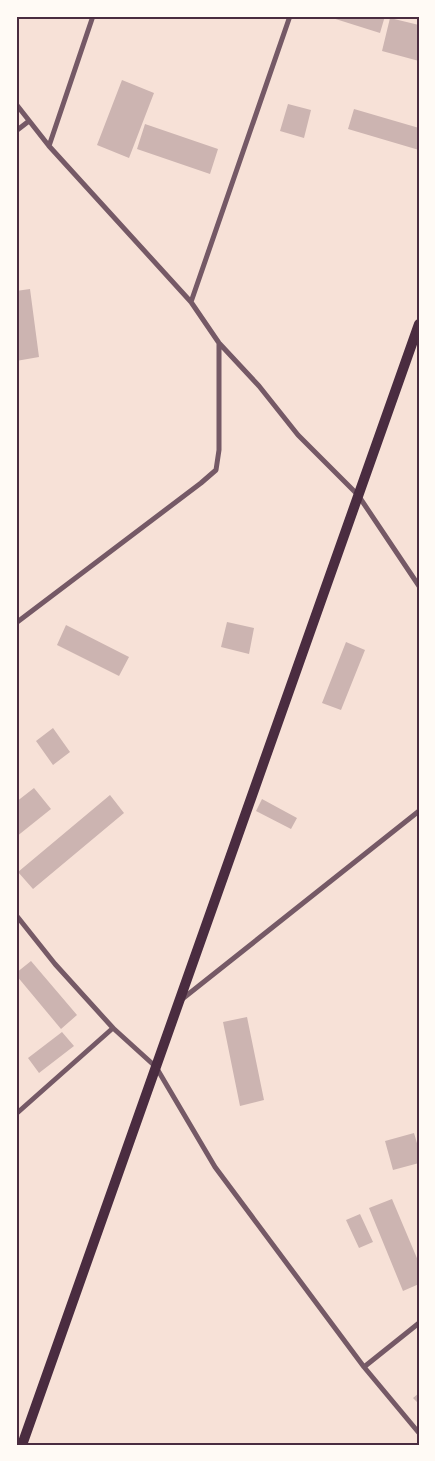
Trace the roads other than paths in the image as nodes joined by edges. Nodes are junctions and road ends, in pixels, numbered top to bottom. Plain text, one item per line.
1 (93, 16) edge
2 (290, 16) edge
3 (16, 104) edge
4 (29, 121) junction
5 (16, 131) edge
6 (49, 146) junction
7 (191, 302) junction
8 (419, 324) edge
9 (219, 343) junction
10 (358, 495) junction
11 (419, 586) edge
12 (16, 623) edge
13 (419, 811) edge
14 (16, 915) edge
15 (179, 1002) junction
16 (113, 1028) junction
17 (156, 1067) junction
18 (16, 1114) edge
19 (419, 1323) edge
20 (364, 1367) junction
21 (419, 1433) edge
22 (22, 1445) edge

1 - 6 street
2 - 7 street
3 - 4 street
4 - 5 street
4 - 6 street
6 - 7 street
7 - 9 street
8 - 10 main road
9 - 10 street
9 - 12 street
10 - 11 street
10 - 15 main road
13 - 15 street
14 - 16 street
15 - 17 main road
16 - 17 street
16 - 18 street
17 - 20 street
17 - 22 main road
19 - 20 street
20 - 21 street

